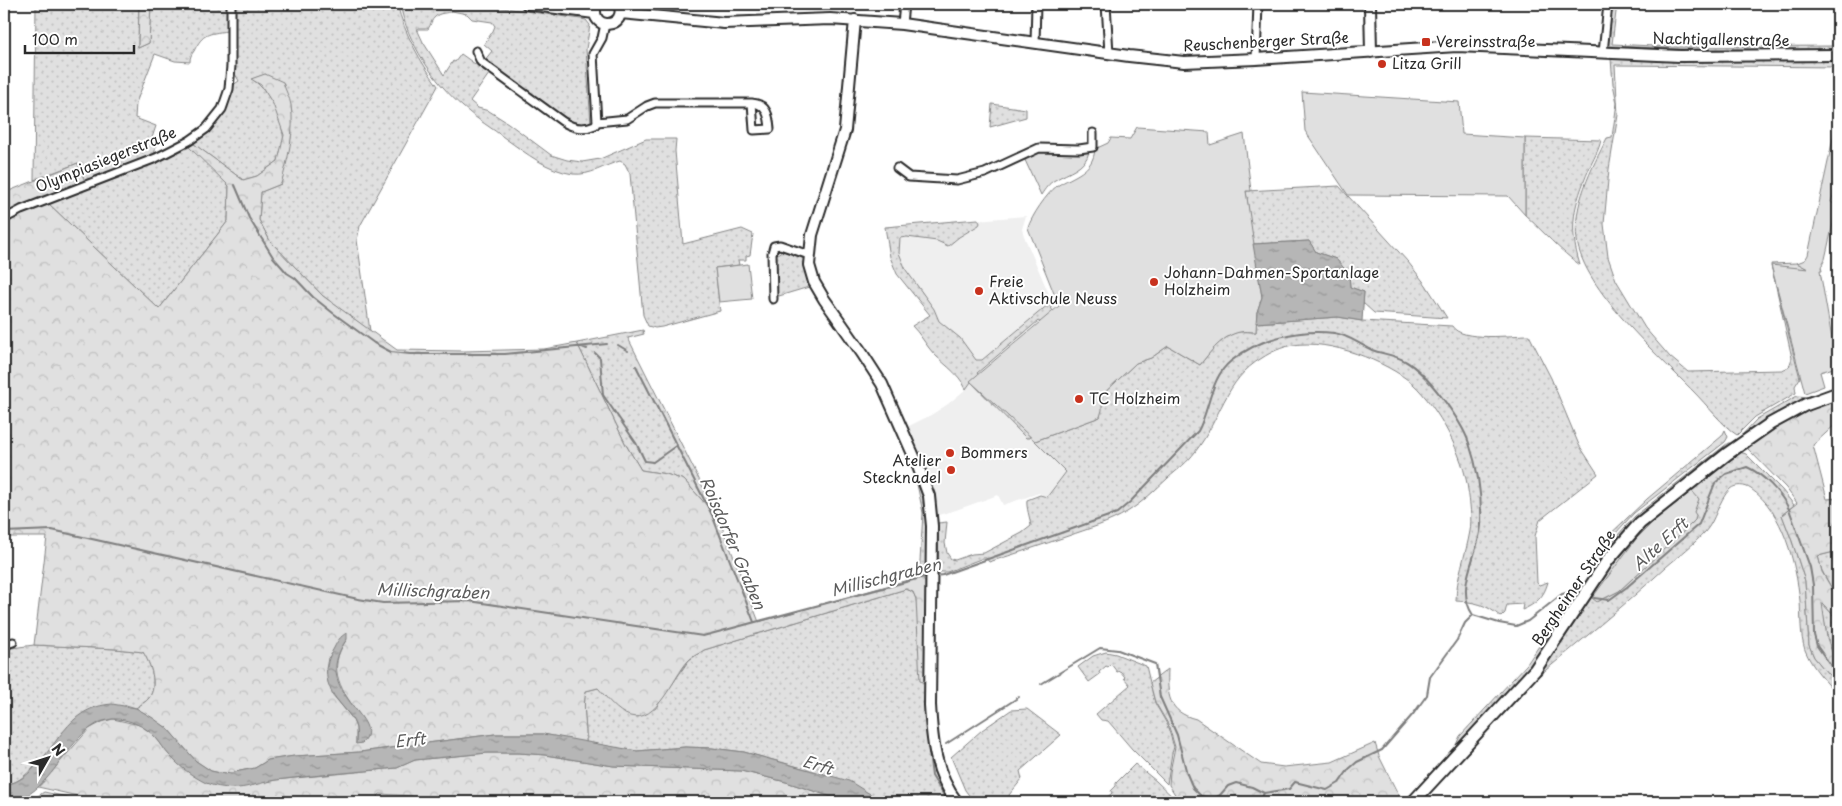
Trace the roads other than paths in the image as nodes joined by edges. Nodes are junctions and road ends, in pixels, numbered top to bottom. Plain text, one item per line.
1 (231, 4) edge
2 (527, 4) edge
3 (575, 4) edge
4 (904, 4) edge
5 (1036, 4) edge
6 (1106, 4) edge
7 (1258, 4) edge
8 (1370, 4) edge
9 (1608, 4) edge
10 (595, 8) edge
11 (620, 8) edge
12 (855, 20) junction
13 (605, 24) junction
14 (902, 24) junction
15 (1035, 43) junction
16 (476, 51) dead end
17 (1371, 52) junction
18 (1109, 53) junction
19 (1603, 53) junction
20 (1838, 55) edge
21 (1256, 59) junction
22 (752, 103) dead end
23 (597, 122) junction
24 (1093, 133) dead end
25 (897, 168) dead end
26 (4, 219) edge
27 (809, 255) junction
28 (773, 299) dead end
29 (1838, 393) edge
30 (13, 642) dead end
31 (4, 644) edge
32 (957, 802) edge
33 (1413, 802) edge

1 - 26 street, Olympiasiegerstraße
2 - 10 main road
3 - 10 main road
4 - 14 street
5 - 15 street
6 - 18 street
7 - 21 street
8 - 17 main road
9 - 19 street
10 - 13 main road
11 - 12 main road, Reuschenberger Straße
11 - 13 main road
12 - 14 main road, Reuschenberger Straße
12 - 27 main road
13 - 23 street
14 - 15 main road, Reuschenberger Straße
15 - 18 main road, Reuschenberger Straße
16 - 23 street
17 - 19 main road, Reuschenberger Straße
17 - 21 main road, Reuschenberger Straße
18 - 21 main road, Reuschenberger Straße
19 - 20 main road, Nachtigallenstraße
22 - 23 street
24 - 25 street
27 - 28 street
27 - 32 main road
29 - 33 main road, Bergheimer Straße
30 - 31 street

